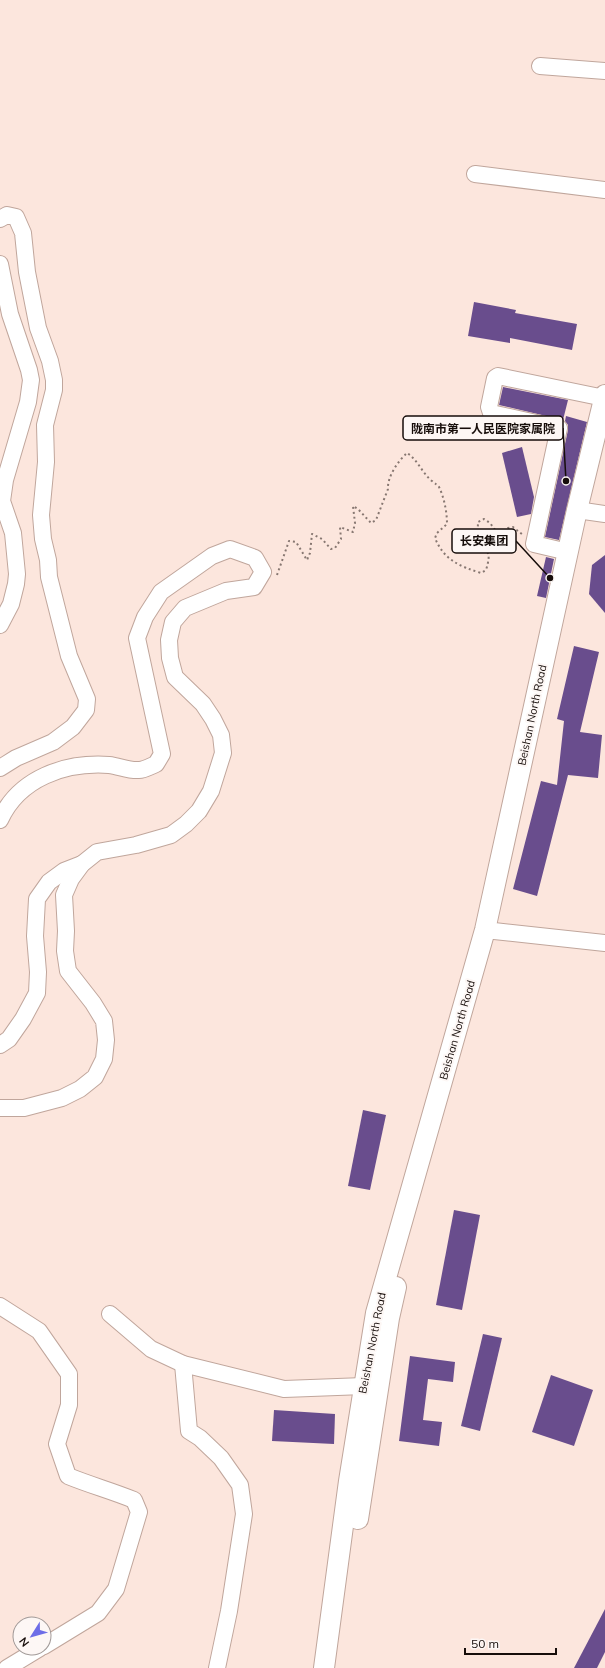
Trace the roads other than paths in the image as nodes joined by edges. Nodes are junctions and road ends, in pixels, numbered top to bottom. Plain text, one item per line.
1 (540, 66) dead end
2 (605, 70) edge
3 (475, 174) dead end
4 (605, 190) edge
5 (0, 219) edge
6 (0, 264) edge
7 (605, 396) edge
8 (605, 445) edge
9 (590, 512) edge
10 (568, 552) junction
11 (0, 625) edge
12 (0, 768) edge
13 (0, 820) edge
14 (82, 864) junction
15 (491, 931) junction
16 (605, 943) edge
17 (0, 1045) edge
18 (0, 1108) edge
19 (0, 1306) edge
20 (110, 1314) dead end
21 (183, 1364) junction
22 (364, 1386) junction
23 (52, 1641) edge
24 (27, 1656) edge
25 (7, 1668) edge
26 (217, 1668) edge
27 (324, 1668) edge
28 (338, 1668) edge

1 - 2 street
3 - 4 street
5 - 12 street
6 - 11 street
7 - 9 main road, Beishan North Road
7 - 10 street
8 - 9 main road, Beishan North Road
9 - 10 main road, Beishan North Road
9 - 15 main road, Beishan North Road
10 - 15 main road, Beishan North Road
13 - 14 street
14 - 17 street
14 - 18 street
15 - 16 street
15 - 22 main road, Beishan North Road
15 - 28 main road, Beishan North Road
19 - 23 street
20 - 21 street
21 - 22 street
21 - 26 street
22 - 27 main road, Beishan North Road
24 - 25 street

